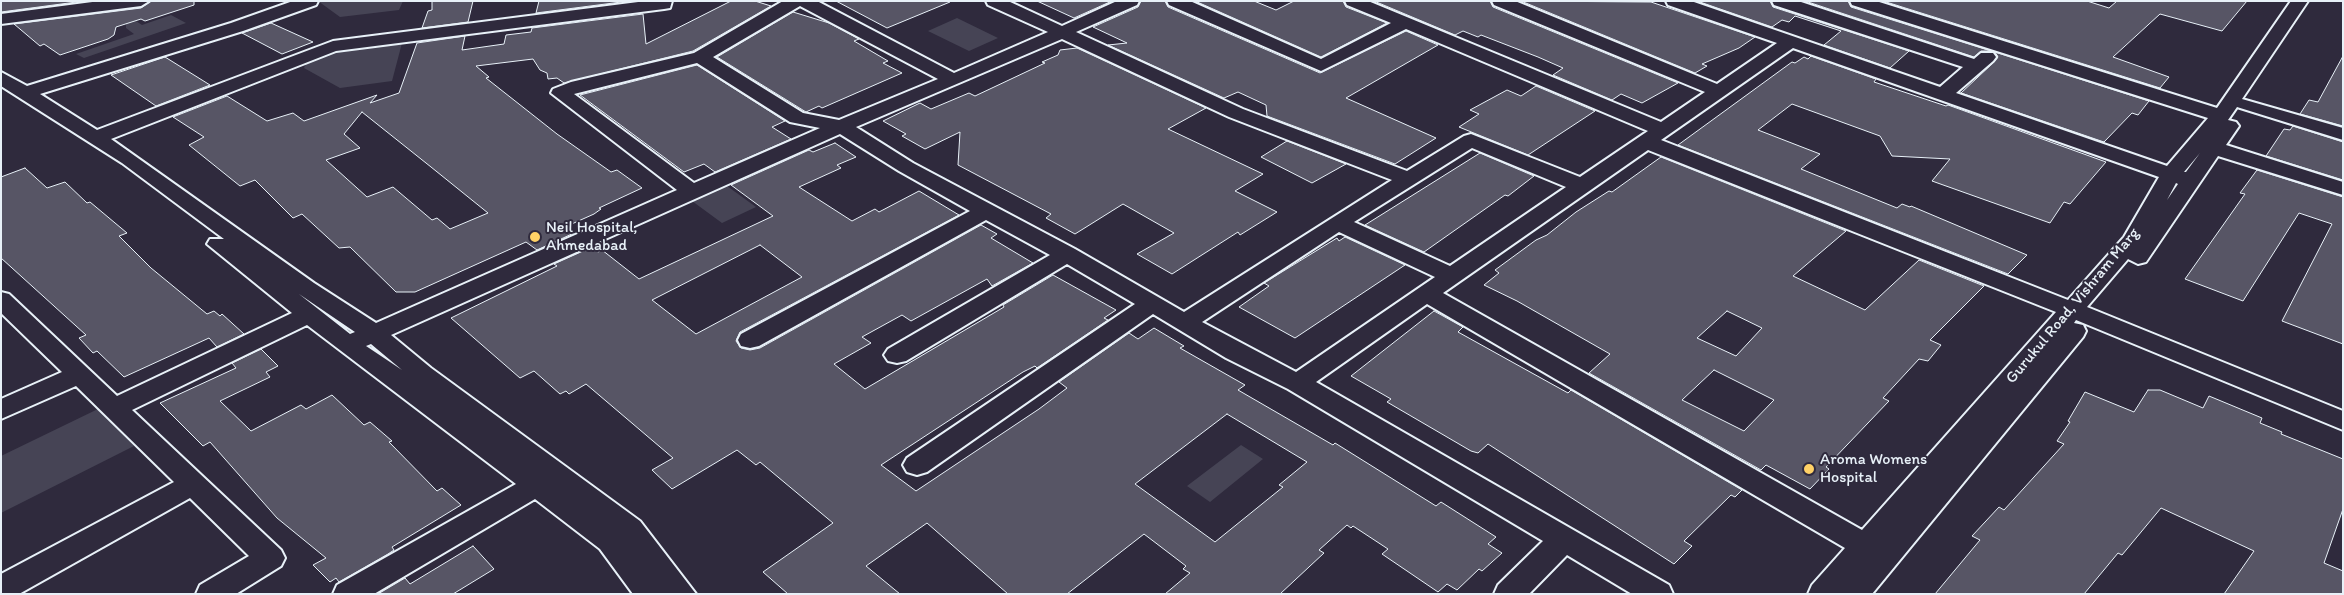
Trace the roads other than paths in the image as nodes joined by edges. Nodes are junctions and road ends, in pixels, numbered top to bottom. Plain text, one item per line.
1 (141, 1) edge
2 (310, 1) edge
3 (664, 1) edge
4 (796, 1) edge
5 (804, 1) edge
6 (994, 1) edge
7 (1131, 1) edge
8 (1174, 1) edge
9 (1353, 1) edge
10 (1500, 1) edge
11 (1674, 1) edge
12 (1780, 1) edge
13 (1858, 1) edge
14 (2300, 1) edge
15 (2315, 1) edge
16 (1, 19) edge
17 (1405, 23) junction
18 (1062, 32) junction
19 (1790, 42) junction
20 (2000, 46) junction
21 (700, 57) junction
22 (1977, 66) junction
23 (1, 78) edge
24 (953, 80) junction
25 (1720, 92) junction
26 (13, 93) edge
27 (1943, 94) junction
28 (2244, 104) junction
29 (2220, 116) junction
30 (841, 126) junction
31 (2343, 134) edge
32 (1655, 136) junction
33 (96, 138) junction
34 (2214, 148) junction
35 (2180, 178) junction
36 (1408, 180) junction
37 (1583, 186) junction
38 (2343, 189) edge
39 (693, 192) junction
40 (986, 211) junction
41 (1338, 223) junction
42 (1066, 254) junction
43 (1452, 276) junction
44 (1426, 294) junction
45 (1153, 303) junction
46 (2080, 313) junction
47 (7, 314) edge
48 (310, 314) junction
49 (1185, 322) junction
50 (374, 333) junction
51 (750, 340) dead end
52 (347, 345) junction
53 (897, 356) dead end
54 (79, 374) junction
55 (1297, 383) junction
56 (114, 408) junction
57 (1, 410) edge
58 (2343, 421) edge
59 (918, 465) dead end
60 (193, 484) junction
61 (536, 485) junction
62 (1563, 540) junction
63 (1865, 546) junction
64 (1, 589) edge
65 (211, 594) edge
66 (348, 594) edge
67 (650, 594) edge
68 (681, 594) edge
69 (1509, 594) edge
70 (1658, 594) edge
71 (1824, 594) edge
72 (1854, 594) edge

1 - 16 street
2 - 26 street
3 - 33 street
4 - 21 street
5 - 24 street
6 - 18 street
7 - 18 street
8 - 17 street
9 - 17 street
10 - 25 street
11 - 19 street
12 - 22 street
13 - 20 street
14 - 29 street, Gurukul Road, Vishram Marg
15 - 28 street, Gurukul Road, Vishram Marg
17 - 32 street
18 - 24 street
18 - 36 street
19 - 25 street
19 - 27 street
20 - 22 street
20 - 29 street
21 - 30 street
21 - 39 street
22 - 27 street
23 - 26 street
24 - 30 street
25 - 32 street
26 - 33 street
26 - 48 street
27 - 35 street
28 - 31 street
28 - 34 street, Gurukul Road, Vishram Marg
29 - 35 street, Gurukul Road, Vishram Marg
30 - 39 street
30 - 40 street
32 - 37 street
32 - 46 street
33 - 50 street
34 - 35 street, Gurukul Road, Vishram Marg
34 - 38 street
35 - 46 street, Gurukul Road, Vishram Marg
36 - 37 street
36 - 41 street
37 - 43 street
39 - 50 street
40 - 42 street
40 - 51 street
41 - 43 street
41 - 49 street
42 - 45 street
42 - 53 street
43 - 44 street
44 - 55 street
44 - 63 street
45 - 49 street
45 - 59 street
46 - 58 street
46 - 63 street, Gurukul Road, Vishram Marg
46 - 72 street, Gurukul Road, Vishram Marg
47 - 54 street
48 - 52 street
48 - 56 street
49 - 55 street
50 - 52 street
50 - 68 street
52 - 61 street
54 - 56 street
54 - 57 street
55 - 62 street
56 - 60 street
60 - 64 street
60 - 65 street
61 - 66 street
61 - 67 street
62 - 69 street
62 - 70 street
63 - 71 street, Gurukul Road, Vishram Marg

